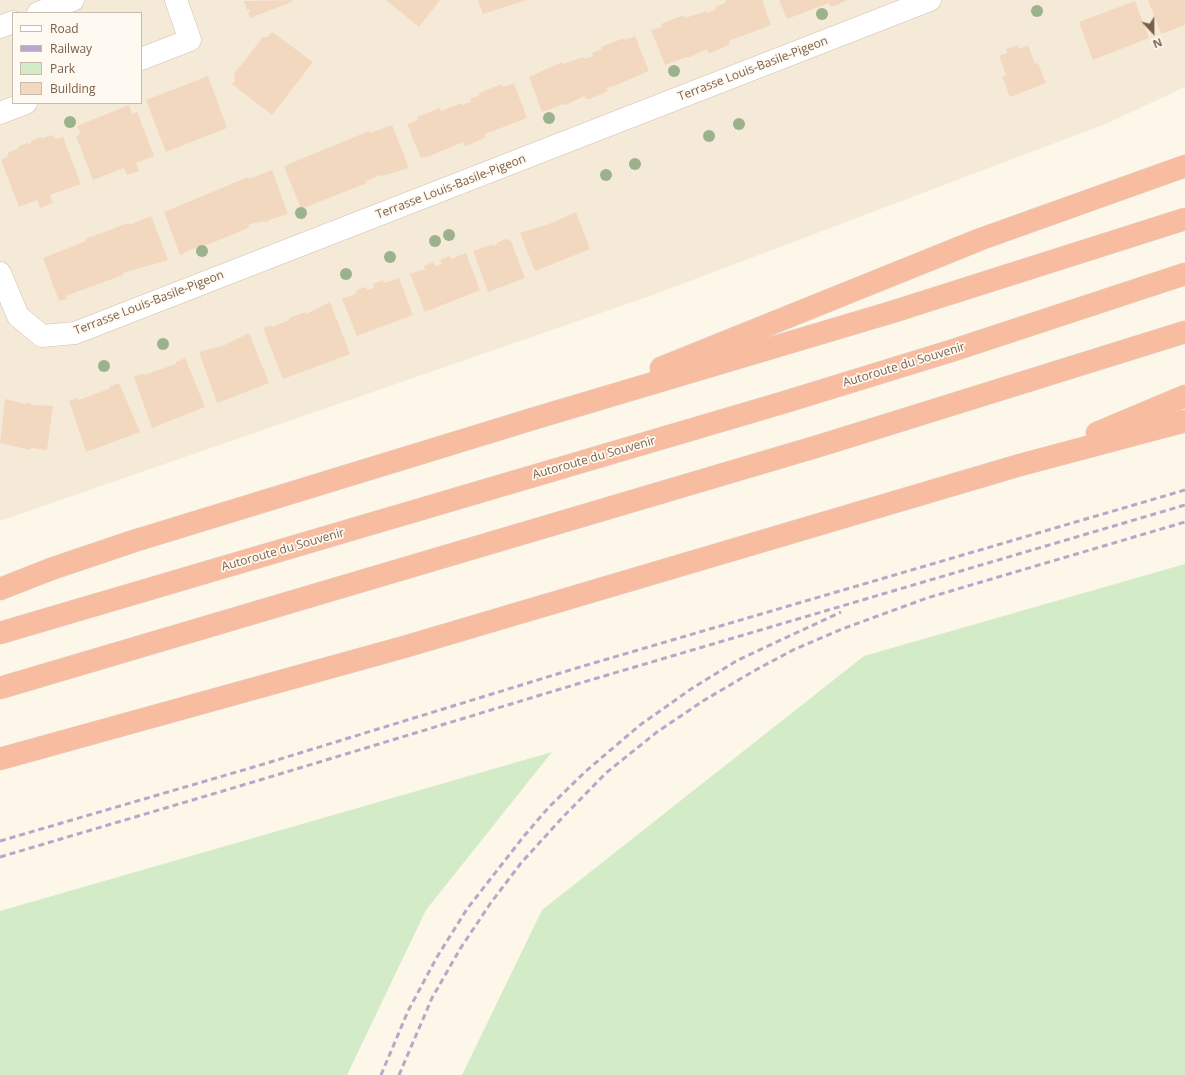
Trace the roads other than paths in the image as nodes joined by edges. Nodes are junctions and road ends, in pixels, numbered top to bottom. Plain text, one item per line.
1 (73, 0) edge
2 (176, 0) edge
3 (930, 0) edge
4 (41, 12) edge
5 (12, 22) edge
6 (0, 27) edge
7 (142, 59) edge
8 (23, 104) edge
9 (0, 113) edge
10 (1185, 166) edge
11 (1185, 219) edge
12 (0, 273) edge
13 (1185, 274) edge
14 (1185, 332) edge
15 (1185, 396) edge
16 (539, 417) junction
17 (1185, 422) edge
18 (1020, 465) junction
19 (0, 589) edge
20 (0, 633) edge
21 (0, 688) edge
22 (0, 759) edge

1 - 4 street
2 - 7 street
3 - 12 street, Terrasse Louis-Basile-Pigeon
5 - 6 street
8 - 9 street
10 - 16 highway
11 - 16 highway
13 - 20 highway, Autoroute du Souvenir
14 - 21 highway
15 - 18 highway
16 - 19 highway
17 - 18 highway
18 - 22 highway

